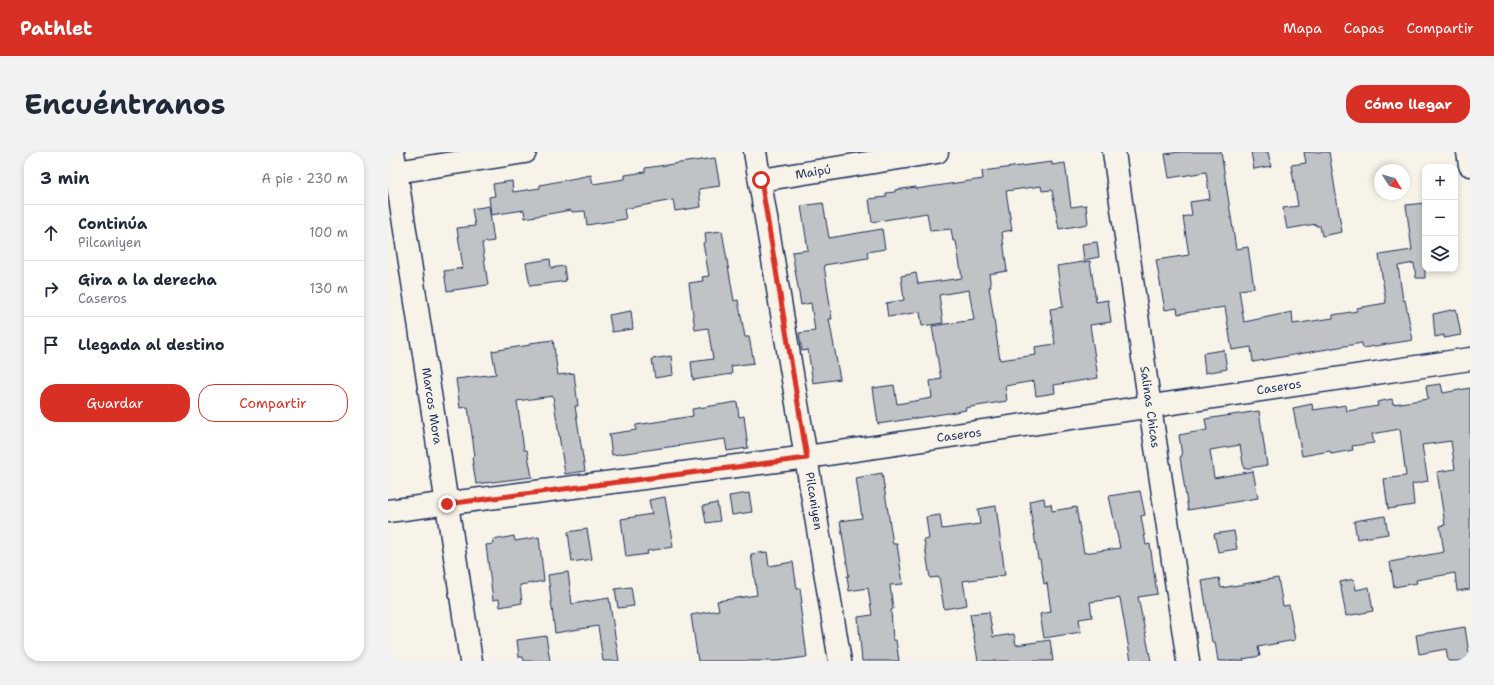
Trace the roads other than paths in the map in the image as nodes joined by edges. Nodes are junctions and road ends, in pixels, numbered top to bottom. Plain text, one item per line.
1 (525, 152) edge
2 (755, 152) edge
3 (937, 152) edge
4 (1114, 152) edge
5 (1468, 152) edge
6 (394, 162) edge
7 (1470, 165) edge
8 (761, 180) junction
9 (1470, 359) edge
10 (1150, 407) junction
11 (807, 458) junction
12 (447, 504) junction
13 (388, 511) edge
14 (471, 661) edge
15 (840, 661) edge
16 (1188, 661) edge

1 - 6 street
2 - 8 street, Pilcaniyen
3 - 8 street, Maipú
4 - 10 street, Salinas Chicas
5 - 7 street
6 - 12 street, Marcos Mora
8 - 11 street, Pilcaniyen
9 - 10 street, Caseros
10 - 11 street, Caseros
10 - 16 street, Salinas Chicas
11 - 12 street, Caseros
11 - 15 street, Pilcaniyen
12 - 13 street, Caseros
12 - 14 street, Marcos Mora

